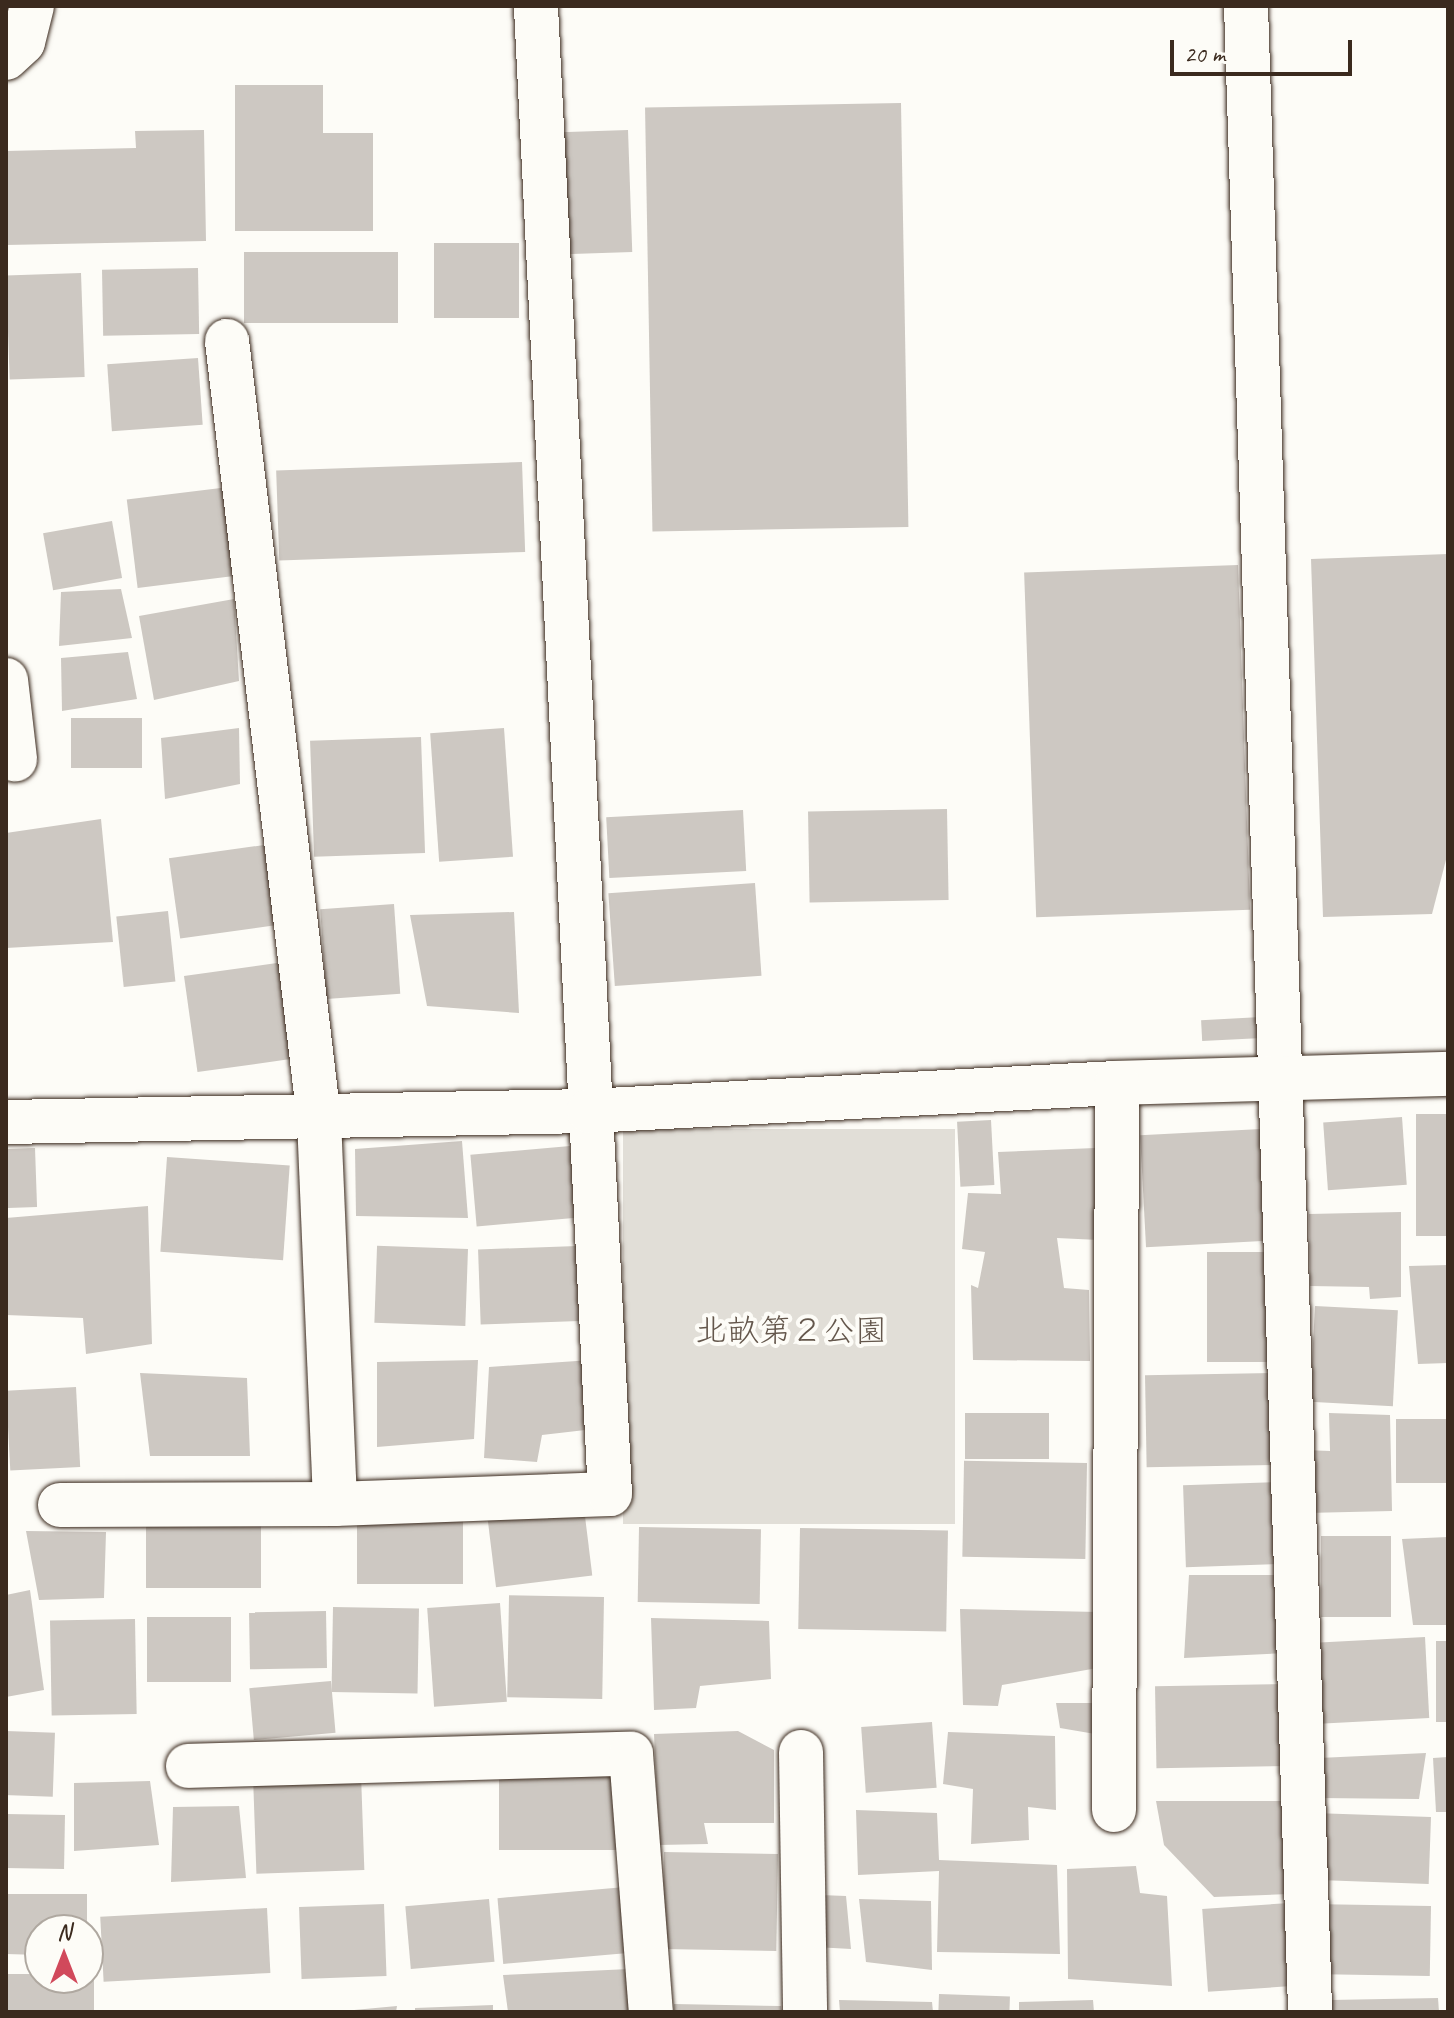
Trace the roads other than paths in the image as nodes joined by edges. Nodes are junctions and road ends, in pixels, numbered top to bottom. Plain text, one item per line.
1 (32, 6) edge
2 (536, 6) edge
3 (1246, 6) edge
4 (6, 58) edge
5 (227, 341) dead end
6 (6, 680) edge
7 (15, 759) dead end
8 (1448, 1074) edge
9 (1277, 1079) junction
10 (1117, 1083) junction
11 (589, 1111) junction
12 (319, 1119) junction
13 (6, 1122) edge
14 (335, 1504) junction
15 (60, 1505) dead end
16 (801, 1752) dead end
17 (188, 1766) dead end
18 (1114, 1810) dead end
19 (651, 2012) edge
20 (805, 2012) edge
21 (1310, 2012) edge

1 - 4 street
2 - 11 street
3 - 9 street
5 - 12 street
6 - 7 street
8 - 9 street
9 - 10 street
9 - 21 street
10 - 11 street
10 - 18 street
11 - 12 street
11 - 14 street
12 - 13 street
12 - 14 street
14 - 15 street
16 - 20 street
17 - 19 street

